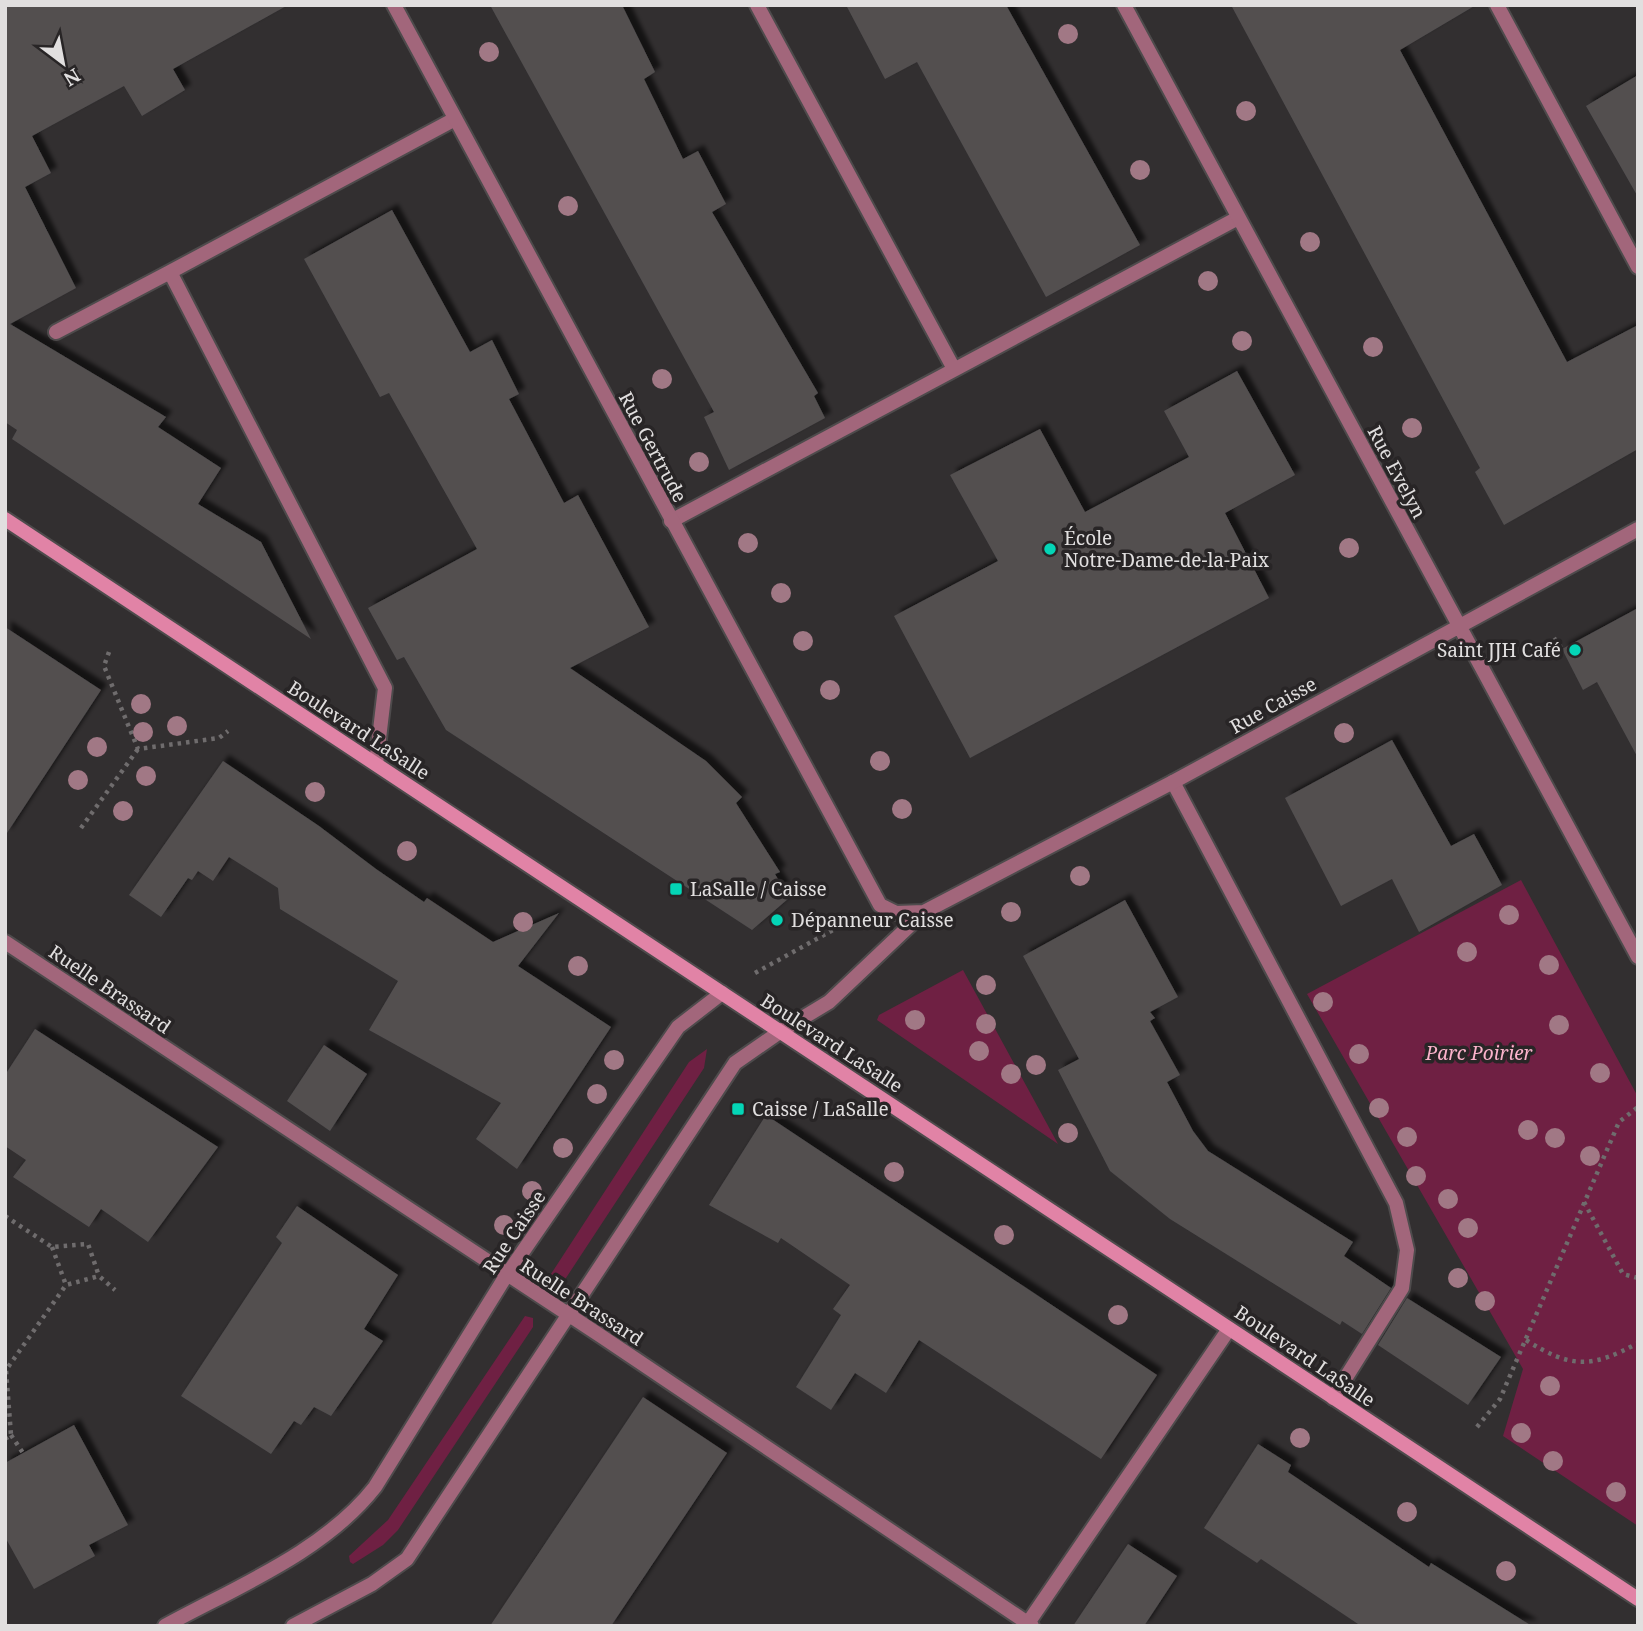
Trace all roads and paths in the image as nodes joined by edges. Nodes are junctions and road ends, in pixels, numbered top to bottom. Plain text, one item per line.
1 (394, 5) edge
2 (757, 5) edge
3 (1124, 5) edge
4 (1497, 5) edge
5 (455, 119) junction
6 (1238, 218) junction
7 (1638, 267) edge
8 (170, 272) junction
9 (56, 332) dead end
10 (954, 369) junction
11 (5, 519) edge
12 (671, 521) junction
13 (1638, 529) edge
14 (1459, 626) junction
15 (1554, 638) dead end
16 (1562, 649) dead end
17 (109, 652) dead end
18 (228, 731) dead end
19 (138, 749) junction
20 (376, 764) junction
21 (1173, 782) junction
22 (81, 828) dead end
23 (880, 905) junction
24 (924, 912) junction
25 (5, 943) edge
26 (1638, 957) edge
27 (722, 993) junction
28 (781, 1031) junction
29 (1638, 1107) edge
30 (1584, 1202) junction
31 (5, 1216) edge
32 (52, 1247) junction
33 (99, 1276) junction
34 (506, 1276) junction
35 (1638, 1278) edge
36 (66, 1285) junction
37 (115, 1290) dead end
38 (570, 1315) junction
39 (1229, 1329) junction
40 (1526, 1340) junction
41 (1638, 1343) edge
42 (1333, 1398) junction
43 (1477, 1427) dead end
44 (11, 1435) junction
45 (5, 1438) edge
46 (23, 1453) dead end
47 (1638, 1599) edge
48 (1030, 1624) edge
49 (164, 1626) edge
50 (293, 1626) edge

1 - 5 street, Rue Gertrude
2 - 10 street
3 - 6 street, Rue Evelyn
4 - 7 street
5 - 8 street
5 - 12 street, Rue Gertrude
6 - 10 street
6 - 14 street, Rue Evelyn
8 - 9 street
8 - 20 street
10 - 12 street
11 - 20 main road, Boulevard LaSalle
12 - 23 street, Rue Gertrude
13 - 14 street, Rue Caisse
14 - 21 street, Rue Caisse
14 - 26 street, Rue Evelyn
15 - 16 path
17 - 19 path
18 - 19 path
19 - 22 path
20 - 27 main road, Boulevard LaSalle
21 - 24 street, Rue Caisse
21 - 42 street
23 - 24 street
23 - 27 path
24 - 28 street, Rue Caisse
25 - 34 street, Ruelle Brassard
27 - 28 main road, Boulevard LaSalle
27 - 34 street, Rue Caisse
28 - 38 street, Rue Caisse
28 - 39 main road, Boulevard LaSalle
29 - 30 path
30 - 35 path
30 - 40 path
31 - 32 path
32 - 33 path
32 - 36 path
33 - 36 path
33 - 37 path
34 - 38 street, Ruelle Brassard
34 - 49 street, Rue Caisse
36 - 44 path
38 - 48 street, Ruelle Brassard
38 - 50 street, Rue Caisse
39 - 42 main road, Boulevard LaSalle
39 - 48 street
40 - 41 path
40 - 43 path
42 - 47 main road, Boulevard LaSalle
44 - 45 path
44 - 46 path

